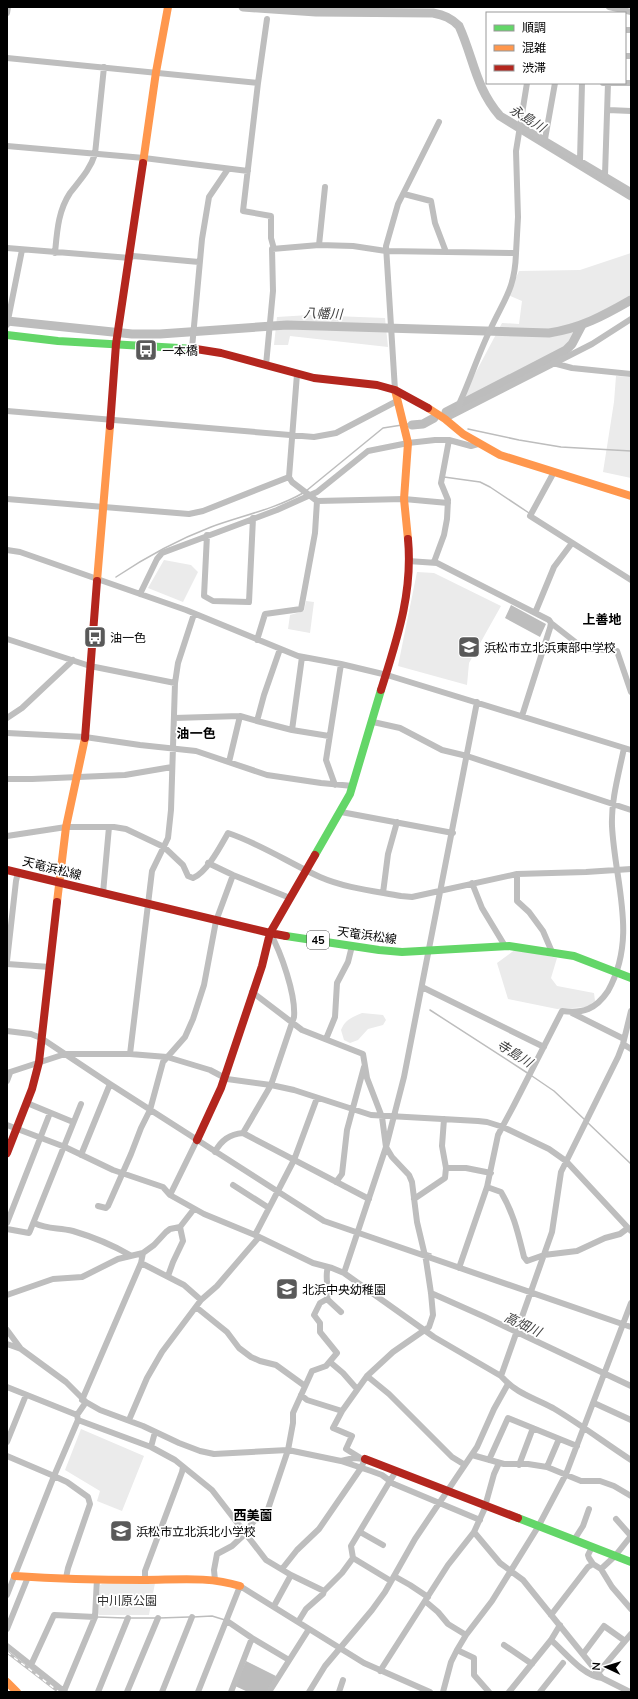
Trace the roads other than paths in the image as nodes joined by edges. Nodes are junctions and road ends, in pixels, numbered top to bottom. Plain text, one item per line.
1 (8, 7) edge
2 (168, 7) edge
3 (610, 7) edge
4 (631, 12) edge
5 (7, 13) edge
6 (267, 19) dead end
7 (7, 58) edge
8 (104, 67) junction
9 (156, 72) junction
10 (258, 83) junction
11 (527, 84) edge
12 (555, 84) edge
13 (582, 84) edge
14 (608, 84) edge
15 (608, 110) junction
16 (631, 111) edge
17 (439, 122) dead end
18 (520, 127) junction
19 (545, 139) junction
20 (7, 146) edge
21 (95, 154) junction
22 (144, 158) junction
23 (580, 160) junction
24 (228, 169) junction
25 (248, 171) junction
26 (605, 175) junction
27 (325, 187) dead end
28 (631, 188) edge
29 (631, 191) edge
30 (404, 194) junction
31 (319, 245) junction
32 (7, 248) edge
33 (274, 249) junction
34 (22, 250) junction
35 (386, 251) junction
36 (446, 252) junction
37 (55, 253) junction
38 (516, 253) junction
39 (130, 258) junction
40 (199, 262) junction
41 (631, 319) edge
42 (7, 325) edge
43 (7, 335) edge
44 (117, 341) junction
45 (192, 348) junction
46 (553, 363) junction
47 (266, 365) junction
48 (297, 374) junction
49 (631, 374) edge
50 (395, 390) junction
51 (397, 401) junction
52 (460, 407) junction
53 (7, 411) edge
54 (445, 419) junction
55 (110, 420) junction
56 (292, 435) junction
57 (449, 440) junction
58 (408, 443) junction
59 (478, 444) junction
60 (554, 472) junction
61 (289, 477) junction
62 (307, 493) junction
63 (631, 496) edge
64 (7, 499) edge
65 (404, 499) junction
66 (317, 501) junction
67 (448, 503) junction
68 (103, 507) junction
69 (252, 518) junction
70 (207, 535) junction
71 (572, 543) junction
72 (7, 550) edge
73 (408, 561) junction
74 (434, 562) junction
75 (97, 580) junction
76 (631, 580) edge
77 (140, 594) junction
78 (535, 613) junction
79 (194, 614) junction
80 (551, 623) junction
81 (7, 639) edge
82 (256, 640) junction
83 (280, 649) junction
84 (302, 657) junction
85 (73, 660) junction
86 (341, 664) junction
87 (90, 666) junction
88 (631, 667) edge
89 (623, 668) junction
90 (387, 675) junction
91 (175, 683) junction
92 (631, 692) edge
93 (477, 702) junction
94 (240, 716) junction
95 (522, 716) junction
96 (7, 718) edge
97 (174, 718) junction
98 (257, 721) junction
99 (373, 722) junction
100 (292, 730) junction
101 (7, 733) edge
102 (329, 736) junction
103 (85, 737) junction
104 (173, 747) junction
105 (624, 748) junction
106 (631, 750) edge
107 (467, 756) junction
108 (229, 762) junction
109 (172, 767) junction
110 (76, 777) junction
111 (7, 779) edge
112 (335, 785) junction
113 (353, 786) junction
114 (613, 804) junction
115 (631, 810) edge
116 (341, 812) junction
117 (397, 822) junction
118 (66, 827) junction
119 (109, 827) junction
120 (453, 833) junction
121 (7, 836) edge
122 (164, 847) junction
123 (208, 863) junction
124 (617, 869) junction
125 (631, 869) edge
126 (7, 870) edge
127 (307, 870) junction
128 (18, 872) junction
129 (518, 874) junction
130 (233, 875) junction
131 (59, 882) junction
132 (472, 883) junction
133 (440, 890) junction
134 (103, 893) junction
135 (383, 893) junction
136 (290, 898) junction
137 (147, 904) junction
138 (216, 921) junction
139 (270, 933) junction
140 (352, 946) junction
141 (505, 946) junction
142 (428, 951) junction
143 (552, 952) junction
144 (7, 963) edge
145 (50, 967) junction
146 (619, 974) junction
147 (631, 978) edge
148 (422, 987) junction
149 (252, 992) junction
150 (631, 1011) edge
151 (571, 1012) junction
152 (291, 1023) junction
153 (7, 1031) edge
154 (41, 1038) junction
155 (326, 1039) junction
156 (623, 1042) junction
157 (544, 1047) junction
158 (631, 1049) edge
159 (64, 1054) junction
160 (130, 1054) junction
161 (167, 1057) junction
162 (39, 1062) junction
163 (365, 1066) junction
164 (9, 1073) edge
165 (224, 1077) junction
166 (7, 1082) edge
167 (110, 1084) junction
168 (271, 1085) junction
169 (317, 1098) junction
170 (27, 1103) junction
171 (81, 1104) dead end
172 (150, 1110) junction
173 (352, 1110) junction
174 (50, 1113) junction
175 (382, 1116) junction
176 (395, 1116) junction
177 (444, 1119) junction
178 (73, 1122) junction
179 (7, 1125) edge
180 (503, 1127) junction
181 (17, 1129) junction
182 (243, 1133) junction
183 (41, 1138) junction
184 (197, 1140) junction
185 (65, 1147) junction
186 (386, 1147) junction
187 (215, 1152) junction
188 (7, 1153) edge
189 (81, 1155) junction
190 (294, 1160) junction
191 (566, 1161) junction
192 (446, 1168) junction
193 (123, 1173) junction
194 (490, 1173) junction
195 (336, 1182) junction
196 (234, 1185) dead end
197 (487, 1187) junction
198 (278, 1192) junction
199 (170, 1195) junction
200 (369, 1199) junction
201 (414, 1199) junction
202 (98, 1206) dead end
203 (269, 1208) junction
204 (194, 1209) junction
205 (7, 1223) edge
206 (34, 1223) junction
207 (180, 1226) junction
208 (7, 1229) edge
209 (630, 1229) edge
210 (358, 1233) junction
211 (257, 1236) junction
212 (143, 1253) junction
213 (544, 1255) junction
214 (130, 1256) junction
215 (424, 1256) junction
216 (141, 1263) junction
217 (328, 1267) junction
218 (459, 1268) junction
219 (344, 1273) junction
220 (168, 1276) junction
221 (530, 1292) junction
222 (431, 1293) junction
223 (7, 1295) edge
224 (327, 1299) junction
225 (201, 1300) junction
226 (631, 1303) edge
227 (196, 1307) junction
228 (341, 1312) dead end
229 (623, 1325) junction
230 (631, 1327) edge
231 (425, 1329) junction
232 (7, 1330) edge
233 (516, 1334) junction
234 (7, 1344) edge
235 (21, 1349) junction
236 (330, 1362) junction
237 (605, 1374) junction
238 (367, 1376) junction
239 (501, 1376) junction
240 (508, 1384) junction
241 (305, 1386) junction
242 (631, 1386) edge
243 (7, 1387) edge
244 (357, 1389) junction
245 (26, 1395) junction
246 (301, 1395) junction
247 (84, 1401) junction
248 (594, 1403) junction
249 (342, 1411) junction
250 (77, 1418) junction
251 (129, 1420) junction
252 (631, 1420) edge
253 (533, 1428) junction
254 (584, 1428) junction
255 (155, 1432) junction
256 (559, 1439) junction
257 (7, 1442) edge
258 (577, 1446) junction
259 (151, 1447) junction
260 (288, 1450) junction
261 (472, 1455) junction
262 (7, 1456) edge
263 (362, 1458) junction
264 (489, 1460) junction
265 (631, 1460) edge
266 (341, 1461) junction
267 (499, 1463) junction
268 (465, 1465) junction
269 (519, 1465) junction
270 (183, 1467) junction
271 (547, 1467) junction
272 (361, 1468) junction
273 (396, 1471) junction
274 (566, 1474) junction
275 (54, 1476) junction
276 (390, 1482) junction
277 (447, 1491) junction
278 (631, 1496) edge
279 (438, 1503) junction
280 (485, 1506) junction
281 (589, 1509) dead end
282 (616, 1519) dead end
283 (480, 1520) junction
284 (538, 1527) junction
285 (360, 1532) junction
286 (474, 1532) junction
287 (244, 1533) junction
288 (631, 1536) edge
289 (574, 1540) junction
290 (383, 1545) dead end
291 (592, 1547) junction
292 (615, 1556) junction
293 (353, 1558) junction
294 (631, 1562) edge
295 (593, 1564) junction
296 (601, 1568) junction
297 (282, 1569) junction
298 (511, 1571) junction
299 (291, 1575) junction
300 (15, 1576) junction
301 (28, 1577) junction
302 (66, 1578) junction
303 (97, 1579) junction
304 (392, 1579) junction
305 (145, 1580) junction
306 (215, 1580) junction
307 (240, 1586) junction
308 (324, 1591) junction
309 (7, 1594) edge
310 (426, 1599) junction
311 (274, 1606) junction
312 (631, 1609) edge
313 (551, 1615) junction
314 (95, 1617) junction
315 (192, 1617) dead end
316 (128, 1618) dead end
317 (158, 1618) dead end
318 (227, 1621) junction
319 (298, 1622) junction
320 (560, 1625) junction
321 (7, 1629) edge
322 (309, 1629) junction
323 (631, 1634) edge
324 (466, 1635) junction
325 (252, 1638) junction
326 (551, 1640) junction
327 (625, 1641) junction
328 (504, 1645) dead end
329 (7, 1646) edge
330 (339, 1648) junction
331 (457, 1650) junction
332 (583, 1654) junction
333 (289, 1660) junction
334 (563, 1662) dead end
335 (532, 1664) junction
336 (31, 1665) junction
337 (380, 1671) junction
338 (600, 1676) junction
339 (343, 1680) dead end
340 (7, 1682) edge
341 (311, 1691) edge
342 (17, 1692) edge
343 (64, 1692) edge
344 (98, 1692) edge
345 (127, 1692) edge
346 (162, 1692) edge
347 (198, 1692) edge
348 (231, 1692) edge
349 (269, 1692) edge
350 (339, 1692) edge
351 (430, 1692) edge
352 (442, 1692) edge
353 (489, 1692) edge
354 (509, 1692) edge
355 (540, 1692) edge
356 (630, 1692) edge

1 - 5 street
2 - 9 street
3 - 4 street
6 - 10 street
7 - 8 street
8 - 9 street
8 - 21 street
9 - 10 street
9 - 22 street
10 - 25 street
11 - 18 street
12 - 19 street
13 - 23 street
14 - 15 street
15 - 16 street
15 - 26 street
17 - 30 street
18 - 19 street
18 - 38 street
19 - 23 street
20 - 21 street
21 - 22 street
21 - 37 street
22 - 24 street
22 - 39 street
23 - 26 street
24 - 25 street
24 - 40 street
25 - 33 street
26 - 29 street
27 - 31 street
28 - 29 street
30 - 35 street
30 - 36 street
31 - 33 street
31 - 35 street
32 - 34 street
33 - 47 street
34 - 37 street
34 - 42 street
35 - 36 street
35 - 50 street
36 - 38 street
37 - 39 street
38 - 52 street
39 - 40 street
39 - 44 street
40 - 45 street
41 - 46 street
43 - 44 street
44 - 45 street
44 - 55 street
45 - 47 street
46 - 49 street
46 - 52 street
47 - 48 street
48 - 50 street
48 - 56 street
50 - 51 street
50 - 54 street
51 - 56 street
51 - 58 street
52 - 54 street
53 - 55 street
54 - 59 street
55 - 56 street
55 - 68 street
56 - 61 street
57 - 58 street
57 - 59 street
57 - 67 street
58 - 62 street
58 - 65 street
59 - 60 street
60 - 63 street
60 - 71 street
61 - 62 street
61 - 68 street
62 - 66 street
62 - 69 street
64 - 68 street
65 - 66 street
65 - 67 street
65 - 73 street
66 - 82 street
67 - 74 street
68 - 75 street
69 - 70 street
69 - 70 street
70 - 77 street
71 - 76 street
71 - 78 street
72 - 75 street
73 - 74 street
73 - 90 street
74 - 78 street
75 - 77 street
75 - 87 street
77 - 79 street
78 - 80 street
79 - 82 street
79 - 91 street
80 - 89 street
80 - 95 street
81 - 85 street
82 - 83 street
83 - 84 street
83 - 98 street
84 - 86 street
84 - 100 street
85 - 87 street
85 - 96 street
86 - 90 street
86 - 102 street
87 - 91 street
87 - 103 street
88 - 89 street
89 - 92 street
90 - 93 street
90 - 99 street
91 - 97 street
93 - 95 street
93 - 107 street
94 - 97 street
94 - 98 street
94 - 108 street
95 - 105 street
97 - 104 street
98 - 100 street
99 - 107 street
99 - 113 street
100 - 102 street
101 - 103 street
102 - 112 street
103 - 104 street
103 - 110 street
104 - 108 street
104 - 109 street
105 - 106 street
105 - 114 street
107 - 114 street
107 - 120 street
108 - 112 street
109 - 110 street
109 - 122 street
110 - 111 street
110 - 118 street
112 - 113 street
113 - 116 street
114 - 115 street
114 - 124 street
116 - 117 street
116 - 127 street
117 - 120 street
117 - 135 street
118 - 119 street
118 - 121 street
118 - 131 street
119 - 122 street
119 - 134 street
120 - 133 street
122 - 123 street
122 - 137 street
123 - 127 street
123 - 130 street
124 - 125 street
124 - 129 street
124 - 146 street
126 - 128 street, 天竜浜松線 / 45
127 - 135 street
127 - 136 street
128 - 131 street, 天竜浜松線 / 45
128 - 144 street
129 - 132 street
129 - 143 street
130 - 136 street
130 - 138 street
131 - 134 street, 天竜浜松線 / 45
131 - 145 street
132 - 133 street
132 - 141 street
133 - 135 street
133 - 142 street
134 - 137 street, 天竜浜松線 / 45
136 - 139 street
137 - 138 street, 天竜浜松線 / 45
137 - 160 street
138 - 139 street, 天竜浜松線 / 45
138 - 161 street
139 - 140 street, 天竜浜松線 / 45
139 - 149 street
139 - 152 street
140 - 142 street, 天竜浜松線 / 45
140 - 155 street
141 - 142 street, 天竜浜松線 / 45
141 - 143 street, 天竜浜松線 / 45
142 - 148 street
143 - 146 street, 天竜浜松線 / 45
144 - 145 street
145 - 154 street
146 - 147 street, 天竜浜松線 / 45
146 - 151 street
148 - 157 street
148 - 176 street
149 - 152 street
149 - 165 street
150 - 156 street
151 - 156 street
151 - 157 street
152 - 155 street
152 - 168 street
153 - 154 street
154 - 159 street
154 - 162 street
155 - 163 street
156 - 158 street
156 - 191 street
157 - 180 street
159 - 160 street
159 - 162 street
159 - 167 street
160 - 161 street
161 - 165 street
161 - 172 street
162 - 164 street
162 - 170 street
163 - 173 street
163 - 175 street
164 - 166 street
165 - 168 street
165 - 184 street
167 - 172 street
167 - 189 street
168 - 169 street
168 - 182 street
169 - 173 street
169 - 190 street
170 - 174 street
170 - 181 street
171 - 178 street
172 - 184 street
172 - 193 street
173 - 175 street
173 - 195 street
174 - 178 street
174 - 183 street
175 - 176 street
175 - 186 street
176 - 177 street
176 - 186 street
177 - 180 street
177 - 192 street
178 - 185 street
179 - 181 street
180 - 191 street
180 - 194 street
181 - 183 street
181 - 188 street
182 - 187 street
182 - 190 street
183 - 185 street
183 - 205 street
184 - 187 street
184 - 199 street
185 - 189 street
185 - 206 street
186 - 200 street
186 - 201 street
187 - 198 street
189 - 193 street
190 - 195 street
190 - 198 street
191 - 209 street
191 - 213 street
192 - 194 street
192 - 201 street
193 - 199 street
193 - 202 street
194 - 197 street
195 - 200 street
196 - 203 street
197 - 213 street
197 - 218 street
198 - 203 street
198 - 210 street
199 - 204 street
200 - 210 street
201 - 215 street
203 - 211 street
204 - 207 street
204 - 211 street
206 - 208 street
206 - 214 street
207 - 212 street
207 - 220 street
209 - 213 street
210 - 215 street
210 - 219 street
211 - 217 street
211 - 225 street
212 - 214 street
212 - 216 street
213 - 221 street
214 - 223 street
215 - 218 street
215 - 222 street
216 - 220 street
216 - 247 street
217 - 219 street
217 - 224 street
218 - 221 street
219 - 231 street
220 - 225 street
221 - 229 street
221 - 233 street
222 - 231 street
222 - 233 street
224 - 228 street
224 - 236 street
225 - 227 street
226 - 229 street
227 - 241 street
227 - 251 street
229 - 230 street
229 - 237 street
231 - 238 street
231 - 239 street
232 - 235 street
233 - 237 street
233 - 239 street
234 - 235 street
235 - 247 street
236 - 241 street
236 - 244 street
237 - 242 street
237 - 248 street
238 - 244 street
238 - 268 street
239 - 240 street
240 - 254 street
240 - 261 street
241 - 246 street
243 - 245 street
244 - 249 street
245 - 250 street
245 - 257 street
246 - 249 street
246 - 260 street
247 - 250 street
247 - 251 street
248 - 252 street
248 - 254 street
249 - 263 street
250 - 259 street
250 - 275 street
251 - 255 street
253 - 256 street
253 - 264 street
253 - 269 street
254 - 258 street
254 - 265 street
255 - 259 street
255 - 260 street
256 - 258 street
256 - 271 street
258 - 274 street
259 - 270 street
260 - 266 street
260 - 287 street
261 - 264 street
261 - 268 street
262 - 275 street
263 - 266 street
263 - 272 street
263 - 273 street
264 - 267 street
266 - 272 street
267 - 269 street
267 - 280 street
268 - 277 street
269 - 271 street
270 - 287 street
270 - 305 street
271 - 274 street
272 - 276 street
272 - 297 street
273 - 276 street
273 - 277 street
274 - 278 street
274 - 284 street
275 - 300 street
275 - 302 street
276 - 279 street
276 - 285 street
277 - 279 street
277 - 280 street
279 - 283 street
279 - 304 street
280 - 283 street
280 - 284 street
281 - 289 street
282 - 288 street
283 - 286 street
284 - 289 street
284 - 298 street
285 - 290 street
285 - 293 street
286 - 298 street
286 - 310 street
287 - 297 street
287 - 306 street
288 - 292 street
289 - 291 street
291 - 292 street
291 - 295 street
292 - 294 street
292 - 296 street
293 - 304 street
293 - 308 street
295 - 296 street
295 - 313 street
296 - 312 street
297 - 299 street
298 - 313 street
298 - 324 street
299 - 308 street
299 - 311 street
300 - 301 street
300 - 309 street
301 - 302 street
301 - 321 street
302 - 303 street
303 - 305 street
303 - 314 street
304 - 310 street
304 - 330 street
305 - 306 street
306 - 307 street
307 - 311 street
307 - 318 street
308 - 319 street
310 - 324 street
310 - 337 street
311 - 319 street
313 - 320 street
314 - 336 street
314 - 343 street
315 - 346 street
316 - 344 street
317 - 345 street
318 - 325 street
318 - 347 street
319 - 322 street
320 - 326 street
320 - 332 street
322 - 330 street
322 - 333 street
323 - 327 street
324 - 331 street
325 - 333 street
325 - 348 street
326 - 335 street
326 - 338 street
327 - 332 street
327 - 338 street
328 - 335 street
329 - 336 street
330 - 337 street
330 - 341 street
331 - 352 street
331 - 353 street
332 - 338 street
333 - 349 street
334 - 355 street
335 - 354 street
336 - 343 street
337 - 351 street
338 - 356 street
339 - 350 street
340 - 342 street

